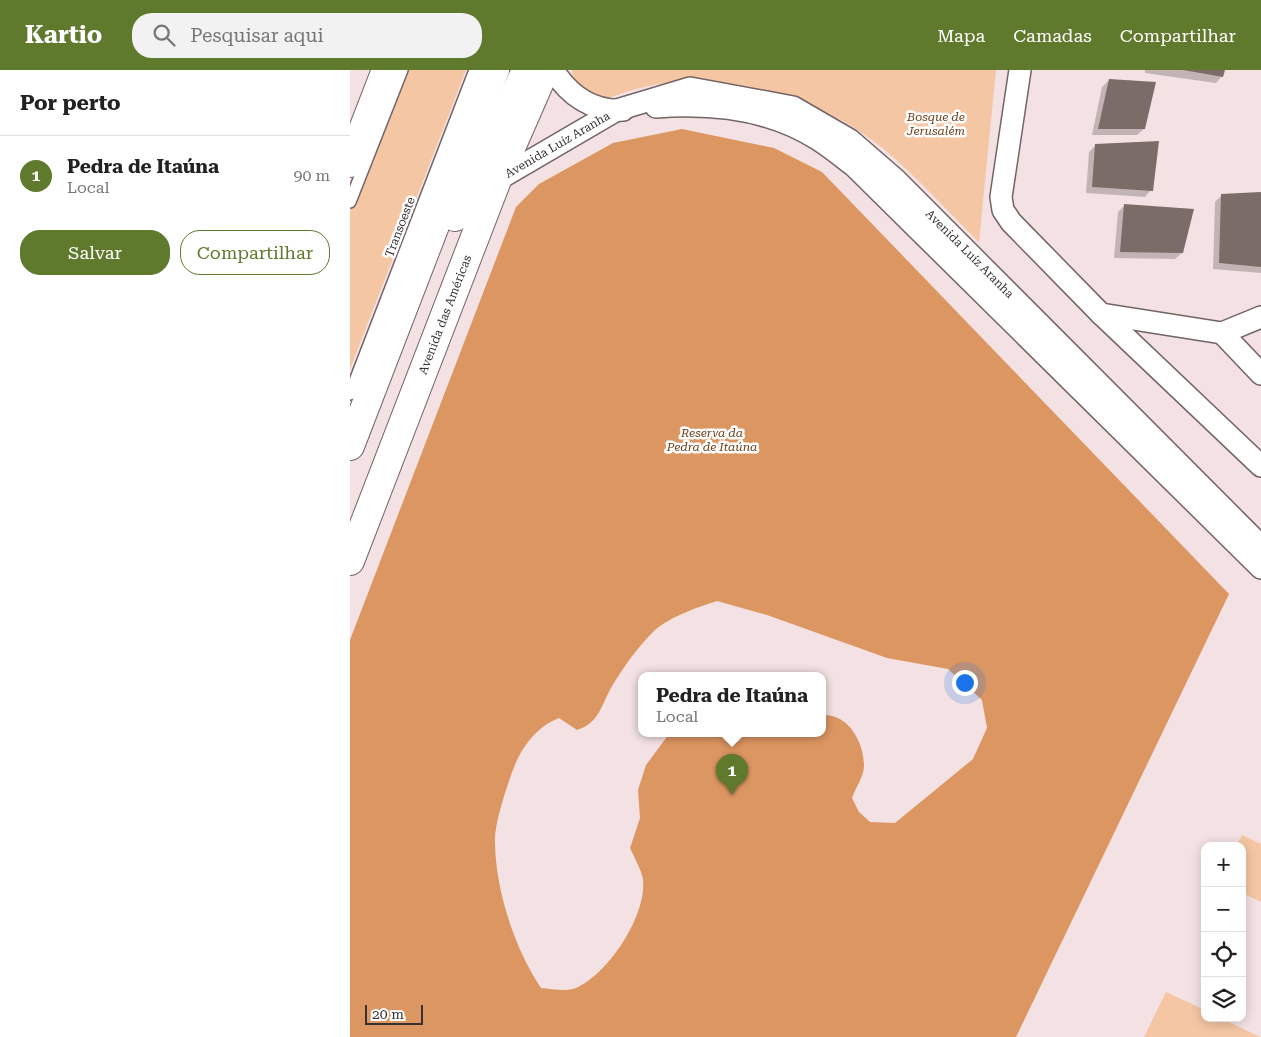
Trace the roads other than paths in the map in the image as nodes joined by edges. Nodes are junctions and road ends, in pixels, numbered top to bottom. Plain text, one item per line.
1 (386, 70) edge
2 (402, 70) edge
3 (475, 70) edge
4 (495, 70) edge
5 (526, 70) edge
6 (545, 70) edge
7 (553, 70) edge
8 (1020, 70) edge
9 (617, 110) junction
10 (350, 163) edge
11 (497, 180) junction
12 (350, 202) edge
13 (423, 256) junction
14 (1101, 314) junction
15 (1261, 318) edge
16 (1222, 332) junction
17 (1261, 374) edge
18 (350, 394) edge
19 (350, 446) edge
20 (1261, 466) edge
21 (1261, 546) edge
22 (350, 561) edge
23 (1261, 568) edge

1 - 10 main road
2 - 12 lane
3 - 18 lane, Transoeste
4 - 13 main road
5 - 13 main road
6 - 11 main road, Avenida das Américas
7 - 9 street, Avenida Luíz Aranha
8 - 14 street
9 - 11 street, Avenida Luíz Aranha
9 - 21 street, Avenida Luíz Aranha
9 - 23 street, Avenida Luíz Aranha
11 - 22 main road, Avenida das Américas
13 - 19 main road
14 - 16 street
14 - 20 street
15 - 16 street
16 - 17 street

